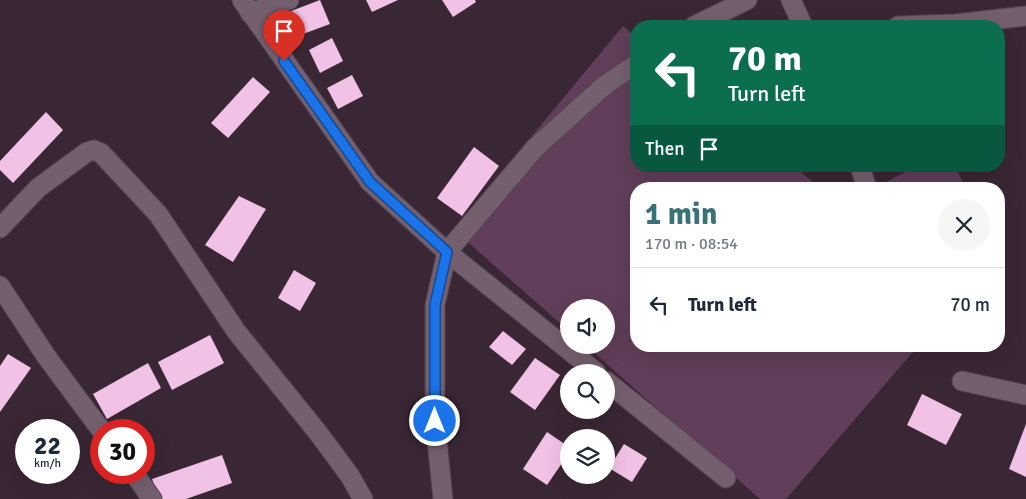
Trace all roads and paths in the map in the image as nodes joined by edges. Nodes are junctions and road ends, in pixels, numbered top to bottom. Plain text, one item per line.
1 (288, 0) edge
2 (747, 0) edge
3 (791, 0) edge
4 (246, 7) edge
5 (1026, 16) edge
6 (706, 20) edge
7 (800, 20) edge
8 (990, 20) edge
9 (630, 68) edge
10 (0, 228) edge
11 (447, 252) junction
12 (0, 286) edge
13 (586, 364) edge
14 (962, 381) dead end
15 (615, 388) edge
16 (1026, 395) edge
17 (93, 419) edge
18 (726, 478) dead end
19 (141, 484) edge
20 (152, 499) edge
21 (363, 499) edge
22 (443, 499) edge

1 - 4 street
2 - 6 street
3 - 7 street
4 - 11 street
5 - 8 street
9 - 11 street
10 - 21 street
11 - 13 street
11 - 22 street
12 - 17 street
14 - 16 street
15 - 18 street
19 - 20 street

